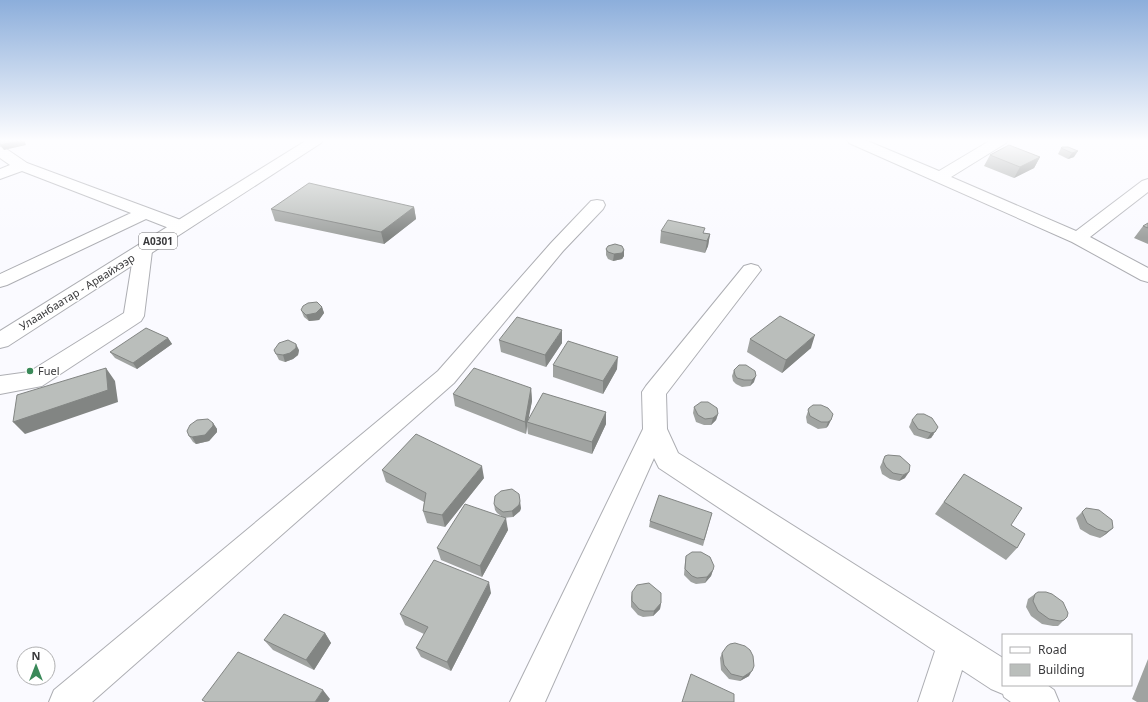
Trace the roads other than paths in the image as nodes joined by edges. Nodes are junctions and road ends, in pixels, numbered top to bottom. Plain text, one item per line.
1 (40, 173) edge
2 (264, 173) edge
3 (930, 173) edge
4 (947, 173) edge
5 (940, 177) junction
6 (1148, 184) edge
7 (596, 205) dead end
8 (145, 213) junction
9 (180, 226) junction
10 (1078, 238) junction
11 (143, 251) junction
12 (751, 270) dead end
13 (1148, 276) edge
14 (0, 281) edge
15 (0, 341) edge
16 (0, 385) edge
17 (655, 429) junction
18 (953, 645) junction
19 (1002, 676) edge
20 (1018, 686) edge
21 (66, 702) edge
22 (527, 702) edge
23 (935, 702) edge
24 (1042, 702) edge

1 - 8 main road
2 - 9 main road, Улаанбаатар - Арвайхээр / A0301
3 - 5 main road
4 - 5 main road
5 - 10 main road
6 - 10 main road
7 - 21 main road
8 - 9 main road
8 - 14 main road
9 - 11 main road, Улаанбаатар - Арвайхээр / A0301
10 - 13 main road
11 - 15 main road, Улаанбаатар - Арвайхээр / A0301
11 - 16 main road
12 - 17 main road
17 - 18 main road
17 - 22 main road
18 - 19 main road
18 - 23 main road
20 - 24 main road

